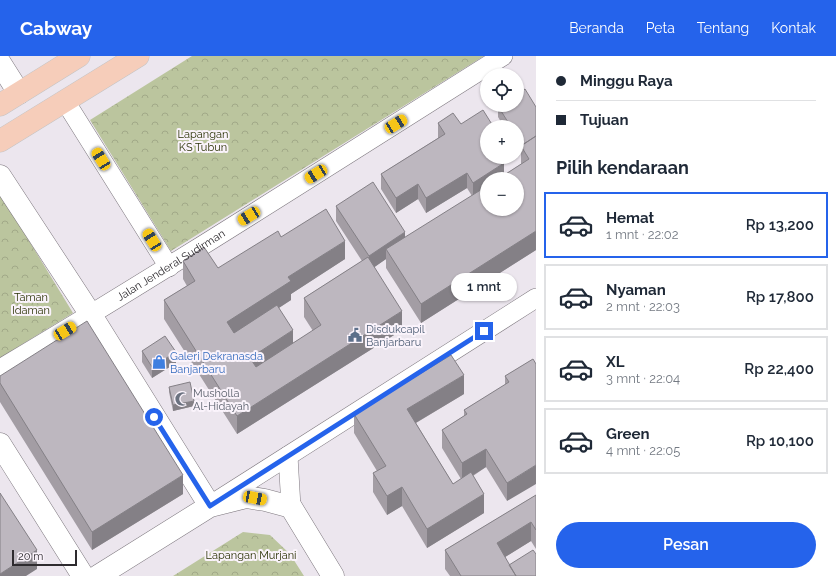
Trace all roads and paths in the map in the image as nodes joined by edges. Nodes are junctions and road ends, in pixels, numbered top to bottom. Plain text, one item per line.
1 (79, 56) edge
2 (138, 56) edge
3 (503, 56) edge
4 (0, 63) edge
5 (19, 93) junction
6 (65, 101) junction
7 (0, 105) edge
8 (0, 141) edge
9 (0, 176) edge
10 (169, 267) junction
11 (536, 298) edge
12 (91, 315) junction
13 (0, 369) edge
14 (0, 444) edge
15 (288, 456) junction
16 (210, 506) junction
17 (290, 507) junction
18 (83, 576) edge
19 (98, 576) edge
20 (333, 576) edge

1 - 5 highway
2 - 6 highway
3 - 10 street, Jalan Jenderal Sudirman
4 - 5 main road
5 - 7 highway
6 - 8 highway
6 - 10 street
9 - 12 main road
10 - 12 street, Jalan Jenderal Sudirman
11 - 15 street
12 - 13 street, Jalan Jenderal Sudirman
12 - 16 main road
14 - 18 main road
15 - 16 street
15 - 17 street
16 - 17 main road
16 - 19 main road
17 - 20 main road

